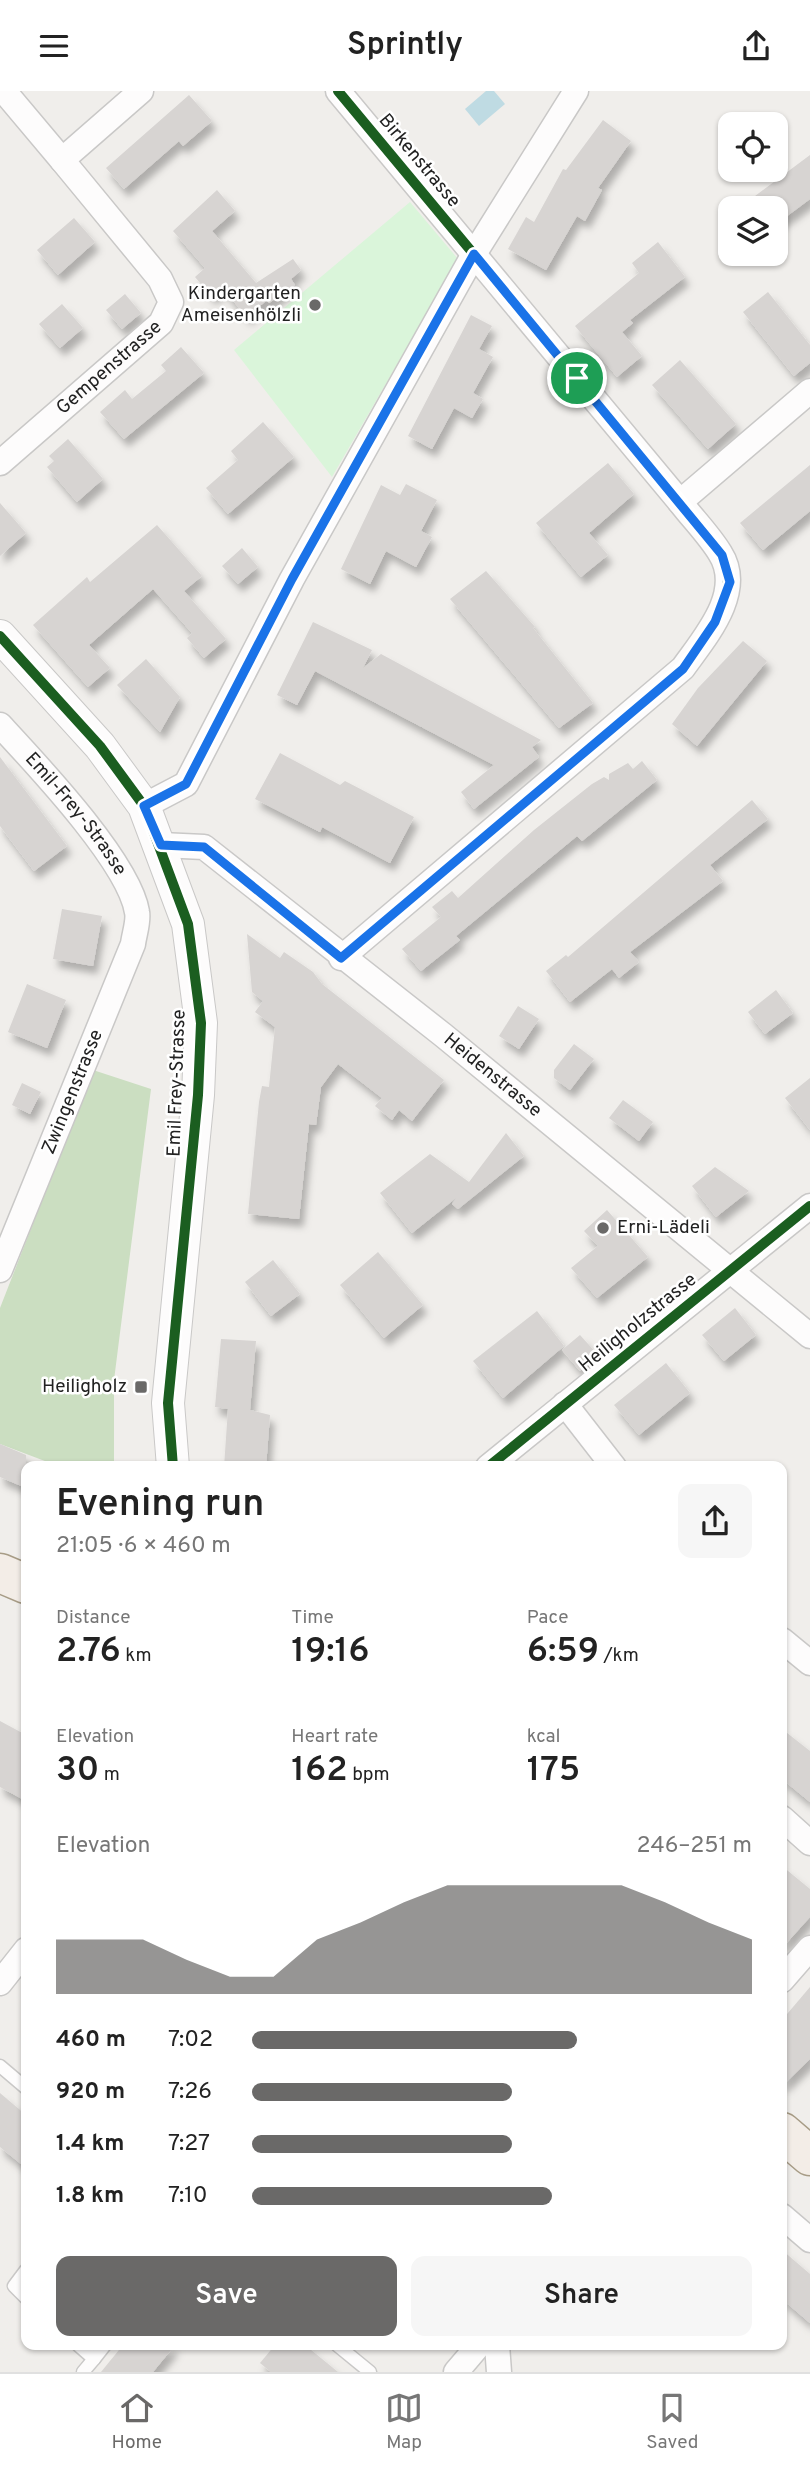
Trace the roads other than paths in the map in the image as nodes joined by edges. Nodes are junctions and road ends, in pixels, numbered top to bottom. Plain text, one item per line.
1 (4, 91) edge
2 (141, 91) edge
3 (338, 91) edge
4 (576, 91) edge
5 (62, 160) junction
6 (474, 254) junction
7 (810, 391) edge
8 (0, 463) edge
9 (680, 502) junction
10 (0, 636) edge
11 (0, 725) edge
12 (144, 806) junction
13 (161, 845) junction
14 (138, 912) joint
15 (341, 958) junction
16 (810, 1206) edge
17 (0, 1270) edge
18 (730, 1271) junction
19 (810, 1336) edge
20 (565, 1404) junction
21 (173, 1461) edge
22 (495, 1461) edge
23 (609, 1461) edge
24 (0, 1573) edge
25 (21, 1582) edge
26 (787, 1644) edge
27 (810, 1663) edge
28 (787, 1822) edge
29 (810, 1843) edge
30 (810, 1948) edge
31 (21, 1956) edge
32 (787, 1974) edge
33 (0, 1983) edge
34 (0, 2066) edge
35 (21, 2084) edge
36 (787, 2136) edge
37 (810, 2157) edge
38 (787, 2220) edge
39 (810, 2240) edge
40 (21, 2277) edge
41 (21, 2293) edge
42 (84, 2350) edge
43 (101, 2350) edge
44 (343, 2350) edge
45 (474, 2350) edge
46 (497, 2350) edge
47 (94, 2359) junction
48 (83, 2372) edge
49 (370, 2372) edge
50 (456, 2372) edge
51 (499, 2372) edge

1 - 5 street
2 - 5 street
3 - 6 street, Birkenstrasse
4 - 6 street
5 - 8 street, Gempenstrasse
6 - 9 street, Birkenstrasse
6 - 12 street
7 - 9 street
9 - 15 street, Birkenstrasse
10 - 12 street, Emil Frey-Strasse
11 - 14 street, Emil-Frey-Strasse
12 - 13 street, Emil Frey-Strasse
13 - 15 street, Heidenstrasse
13 - 21 street, Emil Frey-Strasse
14 - 17 street, Zwingenstrasse
15 - 18 street, Heidenstrasse
16 - 18 street, Heiligholzstrasse
18 - 19 street, Heidenstrasse
18 - 20 street, Heiligholzstrasse
20 - 22 street, Heiligholzstrasse
20 - 23 street
24 - 25 main road
26 - 27 street
28 - 29 street
30 - 32 street
31 - 33 street
34 - 35 lane
36 - 37 main road
38 - 39 street
40 - 41 lane
42 - 47 lane
43 - 47 lane
44 - 49 lane
45 - 50 street
46 - 51 street
47 - 48 lane

